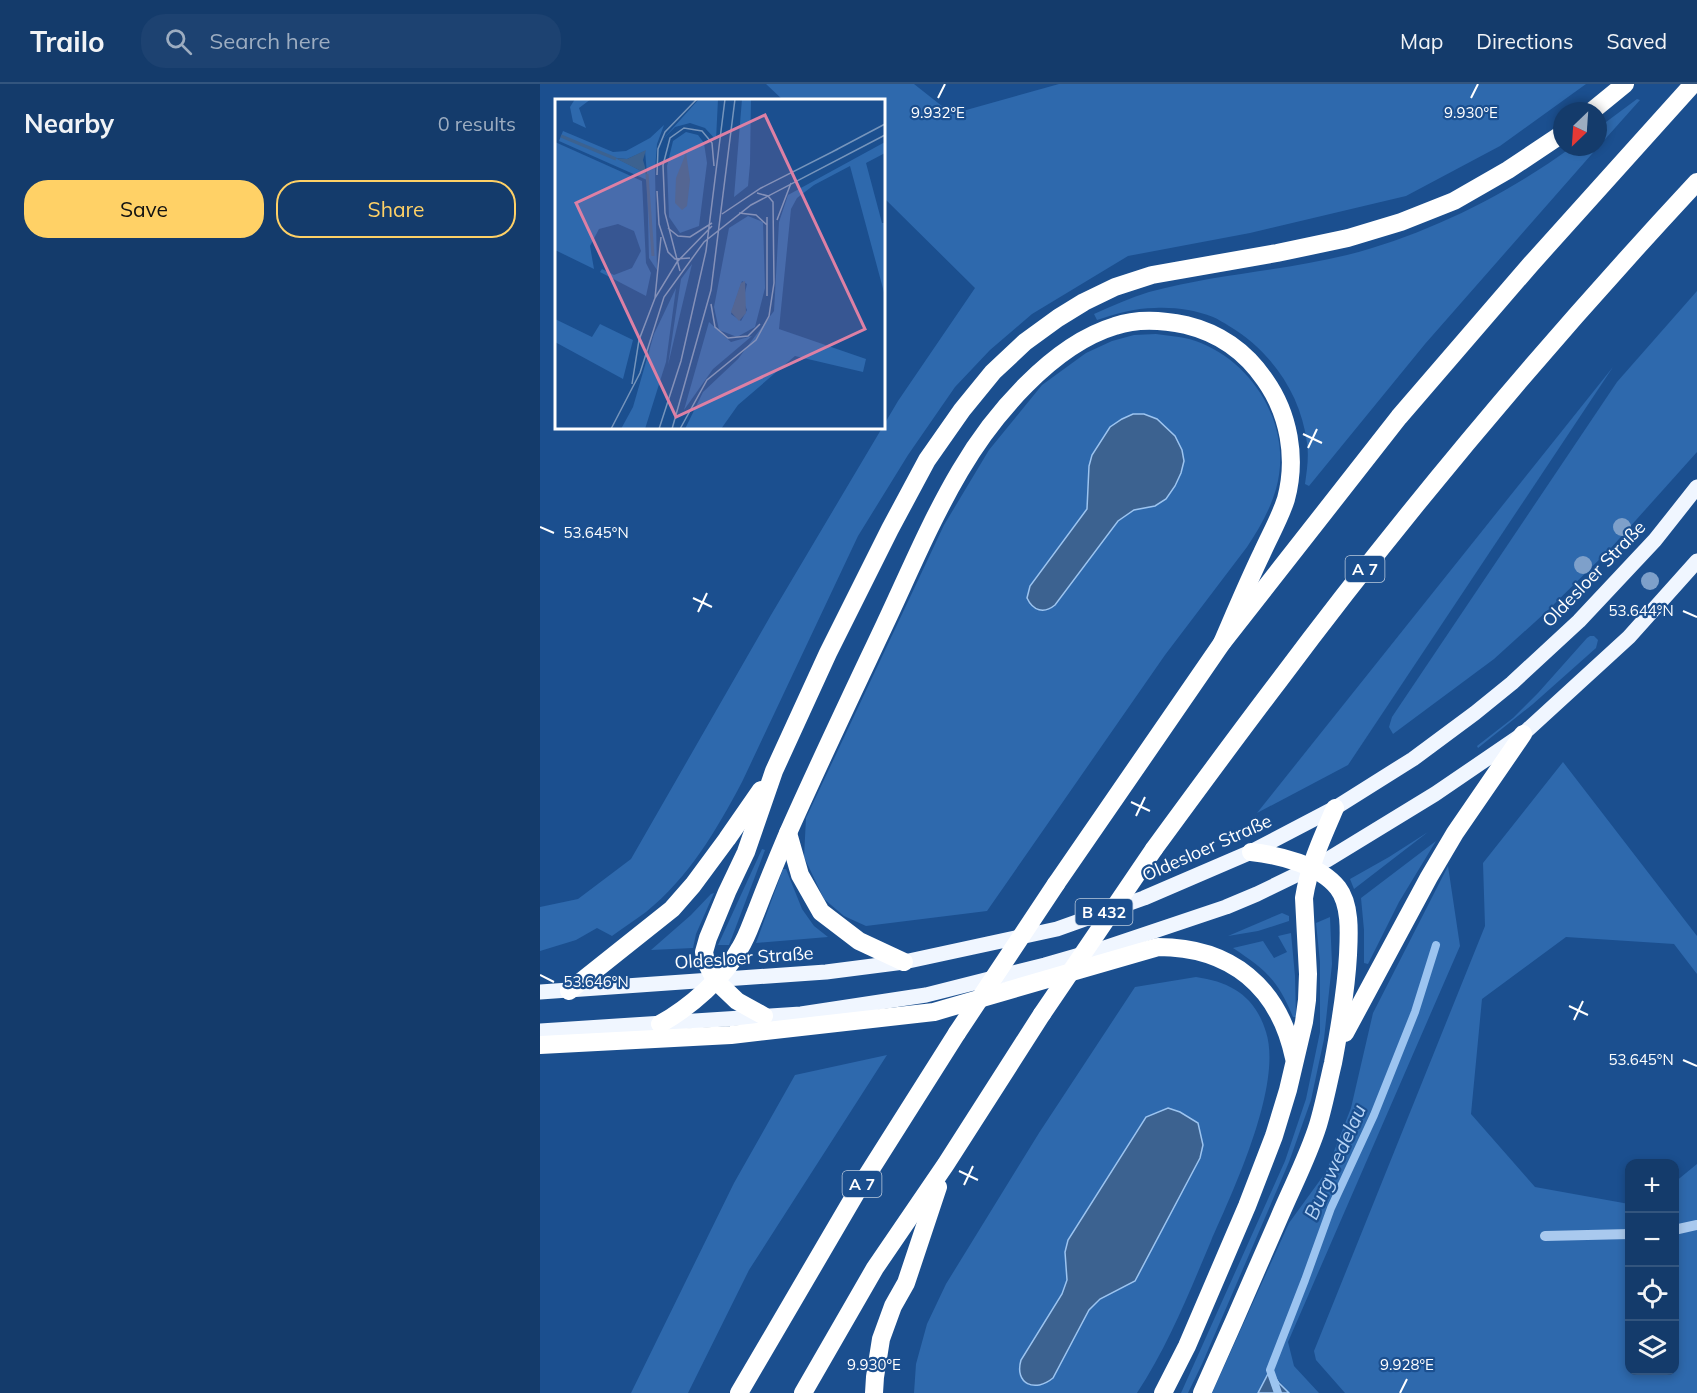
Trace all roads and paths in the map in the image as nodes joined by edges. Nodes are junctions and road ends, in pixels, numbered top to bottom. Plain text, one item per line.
1 (1625, 84) edge
2 (1693, 84) edge
3 (1603, 102) edge
4 (1553, 140) edge
5 (1697, 182) edge
6 (1697, 487) edge
7 (1697, 561) edge
8 (1222, 643) junction
9 (1523, 734) junction
10 (774, 771) junction
11 (1335, 808) junction
12 (788, 833) junction
13 (1251, 852) junction
14 (1311, 868) junction
15 (904, 962) junction
16 (715, 980) junction
17 (569, 991) junction
18 (540, 992) edge
19 (764, 1016) junction
20 (660, 1024) junction
21 (540, 1031) edge
22 (540, 1045) edge
23 (1335, 1050) junction
24 (1294, 1058) junction
25 (946, 1164) junction
26 (1697, 1225) edge
27 (1679, 1229) edge
28 (1625, 1234) edge
29 (1545, 1236) dead end
30 (739, 1393) edge
31 (803, 1393) edge
32 (874, 1393) edge
33 (1163, 1393) edge
34 (1202, 1393) edge

1 - 3 highway
2 - 8 highway, A 7
4 - 10 highway
5 - 25 highway, A 7, bridge
6 - 11 main road, Oldesloer Straße
7 - 9 main road
8 - 12 highway
8 - 30 highway, A 7, bridge
9 - 14 main road
9 - 23 highway
10 - 16 highway
10 - 17 highway
11 - 13 main road, Oldesloer Straße
11 - 14 highway
12 - 15 highway
12 - 16 highway
13 - 14 highway
13 - 15 main road, Oldesloer Straße / B 432
14 - 19 main road
14 - 23 highway
14 - 24 highway
15 - 16 main road, Oldesloer Straße / B 432
16 - 17 main road, Oldesloer Straße / B 432
16 - 19 highway
16 - 20 highway
17 - 18 main road, Oldesloer Straße
19 - 20 main road
20 - 21 main road
22 - 24 highway
23 - 34 highway
24 - 33 highway
25 - 31 highway, A 7
25 - 32 highway
26 - 27 lane
28 - 29 lane

